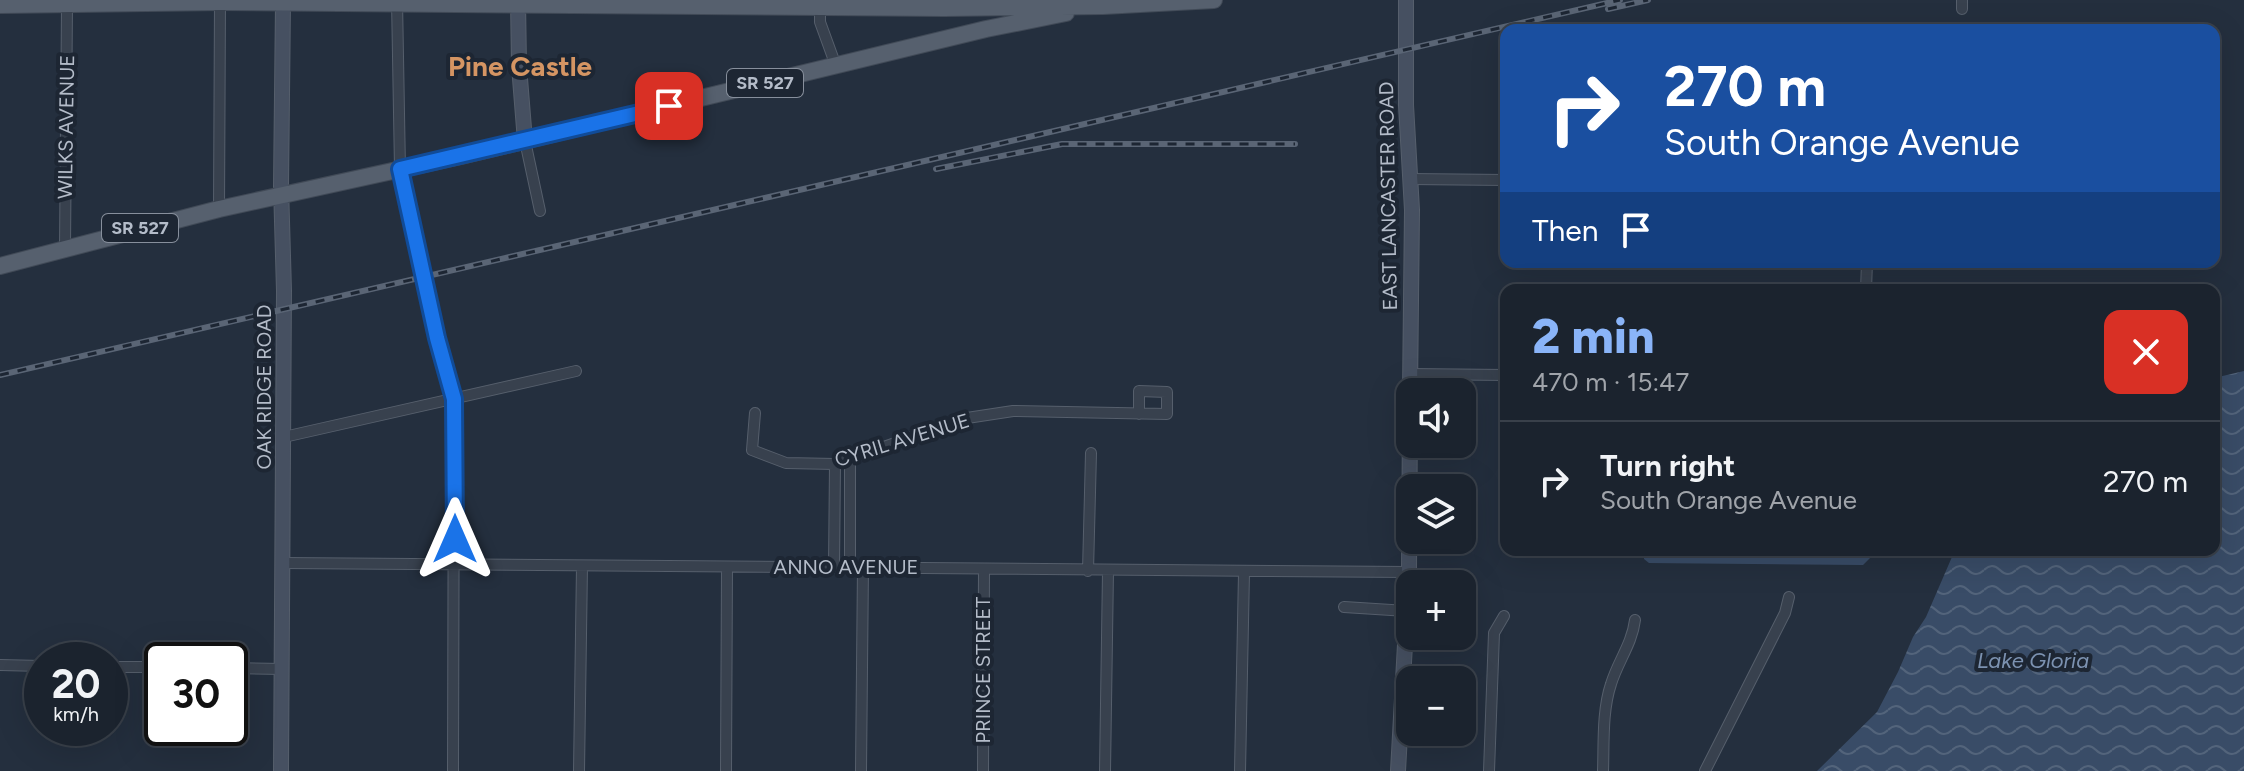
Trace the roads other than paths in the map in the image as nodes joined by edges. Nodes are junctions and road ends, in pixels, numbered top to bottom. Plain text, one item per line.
1 (1214, 0) edge
2 (1406, 0) edge
3 (220, 1) edge
4 (1152, 1) edge
5 (397, 2) edge
6 (283, 3) junction
7 (518, 3) edge
8 (661, 3) edge
9 (986, 3) edge
10 (820, 4) edge
11 (0, 5) edge
12 (67, 5) junction
13 (1103, 6) junction
14 (986, 29) junction
15 (836, 66) junction
16 (525, 141) junction
17 (400, 169) junction
18 (1409, 179) junction
19 (1500, 180) edge
20 (281, 194) junction
21 (219, 209) junction
22 (540, 211) dead end
23 (65, 248) junction
24 (0, 266) edge
25 (576, 371) dead end
26 (1410, 374) junction
27 (1500, 375) edge
28 (1410, 378) edge
29 (454, 399) junction
30 (755, 413) dead end
31 (1139, 414) dead end
32 (284, 437) junction
33 (1091, 453) dead end
34 (1410, 458) edge
35 (850, 459) junction
36 (835, 464) junction
37 (850, 545) junction
38 (834, 548) junction
39 (283, 563) junction
40 (455, 566) junction
41 (582, 566) junction
42 (834, 566) junction
43 (850, 566) junction
44 (863, 566) junction
45 (727, 567) junction
46 (984, 570) junction
47 (1409, 570) edge
48 (1088, 571) junction
49 (1108, 571) junction
50 (1396, 572) edge
51 (1244, 573) junction
52 (1789, 597) dead end
53 (1344, 607) dead end
54 (1396, 610) edge
55 (1504, 616) dead end
56 (1635, 620) dead end
57 (1405, 650) edge
58 (0, 665) edge
59 (24, 666) edge
60 (248, 668) edge
61 (282, 669) junction
62 (281, 771) edge
63 (453, 771) edge
64 (579, 771) edge
65 (726, 771) edge
66 (861, 771) edge
67 (983, 771) edge
68 (1105, 771) edge
69 (1240, 771) edge
70 (1398, 771) edge
71 (1489, 771) edge
72 (1603, 771) edge
73 (1705, 771) edge

1 - 4 main road, SR 527
2 - 18 street, EAST LANCASTER ROAD
3 - 6 main road, SR 527
3 - 12 main road, SR 527
3 - 21 street
4 - 13 main road, SR 527
5 - 6 main road, SR 527
5 - 7 main road, SR 527
5 - 17 street
6 - 20 street, OAK RIDGE ROAD
7 - 8 main road, SR 527
7 - 16 street
8 - 10 main road, SR 527
9 - 10 main road, SR 527
9 - 13 main road, SR 527
9 - 14 street
10 - 15 street
11 - 12 main road, SR 527
12 - 23 street, WILKS AVENUE
13 - 14 main road, SR 527
14 - 15 main road, SR 527
15 - 16 main road, SR 527
16 - 17 main road, SR 527
16 - 22 street
17 - 20 main road, SR 527
17 - 29 street
18 - 19 street
18 - 26 street, EAST LANCASTER ROAD
20 - 21 main road, SR 527
20 - 32 street, OAK RIDGE ROAD
21 - 23 main road, SR 527
23 - 24 main road, SR 527
25 - 29 street
26 - 27 street
26 - 28 street, EAST LANCASTER ROAD
29 - 32 street
29 - 40 street
30 - 36 street, CYRIL AVENUE
31 - 35 street, CYRIL AVENUE
32 - 39 street, OAK RIDGE ROAD
33 - 48 street
34 - 47 street
35 - 36 street, CYRIL AVENUE
35 - 37 street
36 - 38 street
37 - 38 street
37 - 43 street
38 - 42 street
39 - 40 street, ANNO AVENUE
39 - 61 street, OAK RIDGE ROAD
40 - 41 street, ANNO AVENUE
40 - 63 street
41 - 45 street, ANNO AVENUE
41 - 64 street
42 - 43 street, ANNO AVENUE
42 - 45 street, ANNO AVENUE
43 - 44 street, ANNO AVENUE
44 - 46 street, ANNO AVENUE
44 - 66 street
45 - 65 street
46 - 48 street, ANNO AVENUE
46 - 67 street, PRINCE STREET
48 - 49 street, ANNO AVENUE
49 - 51 street, ANNO AVENUE
49 - 68 street
50 - 51 street, ANNO AVENUE
51 - 69 street
52 - 73 street
53 - 54 street
55 - 71 street
56 - 72 street
57 - 70 street
58 - 59 street
60 - 61 street
61 - 62 street, OAK RIDGE ROAD

